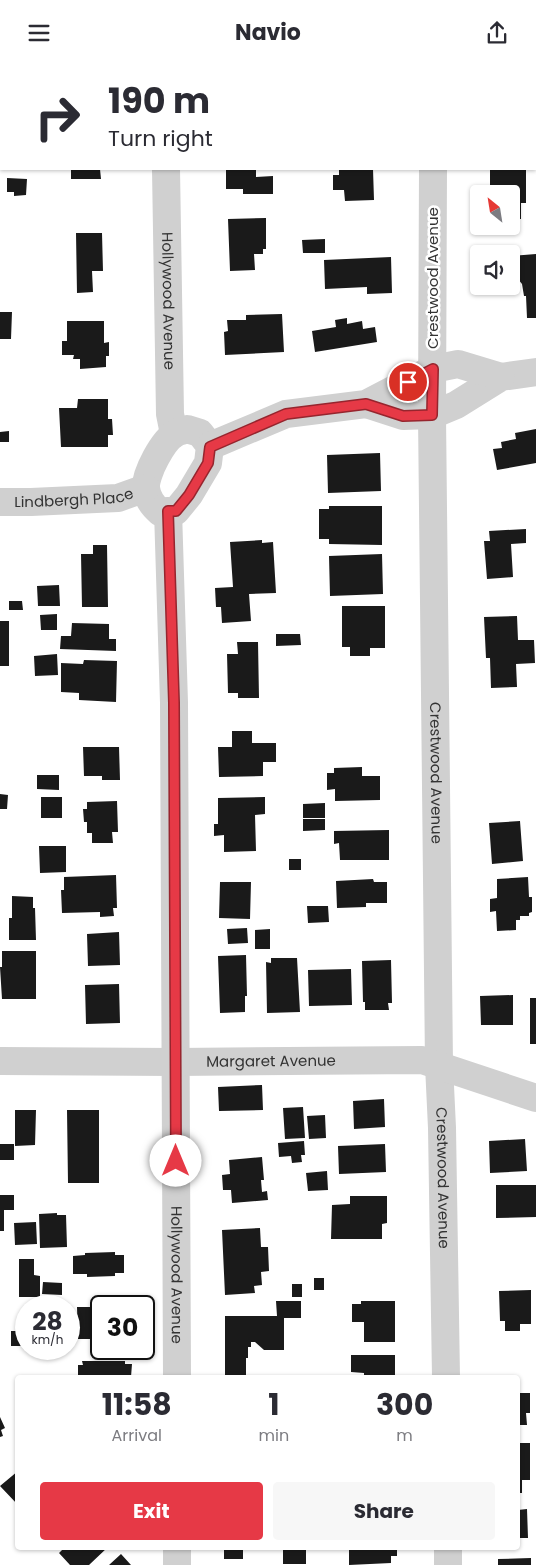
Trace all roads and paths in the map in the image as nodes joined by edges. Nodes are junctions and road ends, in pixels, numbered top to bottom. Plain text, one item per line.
1 (166, 170) edge
2 (433, 170) edge
3 (433, 369) junction
4 (536, 372) edge
5 (501, 377) junction
6 (366, 404) junction
7 (432, 415) junction
8 (174, 434) junction
9 (210, 447) junction
10 (146, 488) junction
11 (0, 502) edge
12 (168, 511) junction
13 (0, 1061) edge
14 (176, 1062) junction
15 (439, 1065) junction
16 (536, 1098) edge
17 (176, 1375) edge
18 (446, 1375) edge
19 (177, 1550) edge
20 (448, 1550) edge
21 (177, 1565) edge
22 (448, 1565) edge

1 - 8 street, Hollywood Avenue
2 - 3 street, Crestwood Avenue
3 - 5 street
3 - 6 street
3 - 7 street, Crestwood Avenue
4 - 5 street
5 - 7 street
6 - 7 street
6 - 9 street
7 - 15 street, Crestwood Avenue
8 - 9 street
8 - 10 street
9 - 12 street
10 - 11 street, Lindbergh Place
10 - 12 street
12 - 14 street, Hollywood Avenue
13 - 14 street, Margaret Avenue
14 - 15 street, Margaret Avenue
14 - 17 street, Hollywood Avenue
15 - 16 street, Margaret Avenue
15 - 18 street, Crestwood Avenue
19 - 21 street
20 - 22 street

